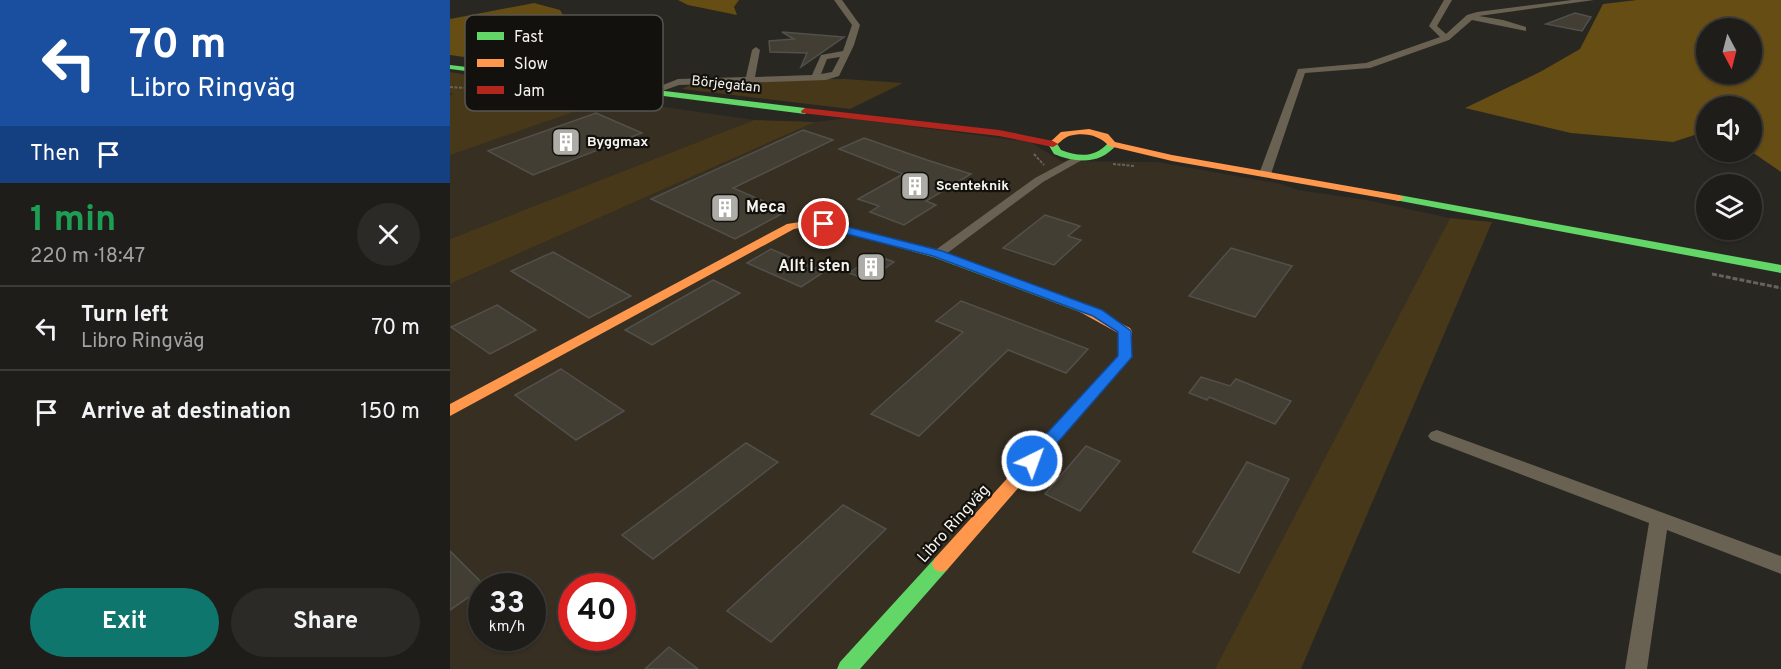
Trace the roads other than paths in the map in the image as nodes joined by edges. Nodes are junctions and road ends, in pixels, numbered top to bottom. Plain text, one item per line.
1 (838, 0) edge
2 (1448, 0) edge
3 (1590, 0) edge
4 (1470, 17) junction
5 (1523, 29) dead end
6 (1446, 38) junction
7 (840, 44) dead end
8 (756, 50) dead end
9 (846, 53) junction
10 (824, 57) junction
11 (450, 67) edge
12 (465, 69) edge
13 (815, 77) junction
14 (750, 78) junction
15 (663, 88) edge
16 (663, 95) edge
17 (999, 133) junction
18 (1069, 133) junction
19 (1113, 144) junction
20 (1055, 148) junction
21 (1099, 156) junction
22 (1078, 158) junction
23 (1172, 158) junction
24 (1265, 174) junction
25 (1039, 180) junction
26 (937, 254) junction
27 (1781, 269) edge
28 (450, 411) edge
29 (1437, 436) dead end
30 (1659, 520) junction
31 (1781, 565) edge
32 (847, 669) edge
33 (1636, 669) edge

1 - 9 street
2 - 6 street
3 - 4 street
4 - 5 street
4 - 6 street
6 - 24 street
7 - 10 street
8 - 14 street
9 - 10 street
9 - 13 street
10 - 13 street
11 - 12 main road, Börjegatan
13 - 14 street
14 - 15 street
16 - 17 main road, Börjegatan
17 - 18 main road, Börjegatan
17 - 20 main road, Börjegatan
18 - 19 main road, Börjegatan
18 - 20 main road
19 - 21 main road
19 - 23 main road, Börjegatan
20 - 22 main road, Börjegatan
20 - 25 street
21 - 22 main road
21 - 23 main road
22 - 25 street
23 - 24 main road
24 - 27 main road
25 - 26 street
26 - 28 main road, Libro Ringväg
26 - 32 main road, Libro Ringväg
29 - 30 street
30 - 31 street
30 - 33 street

